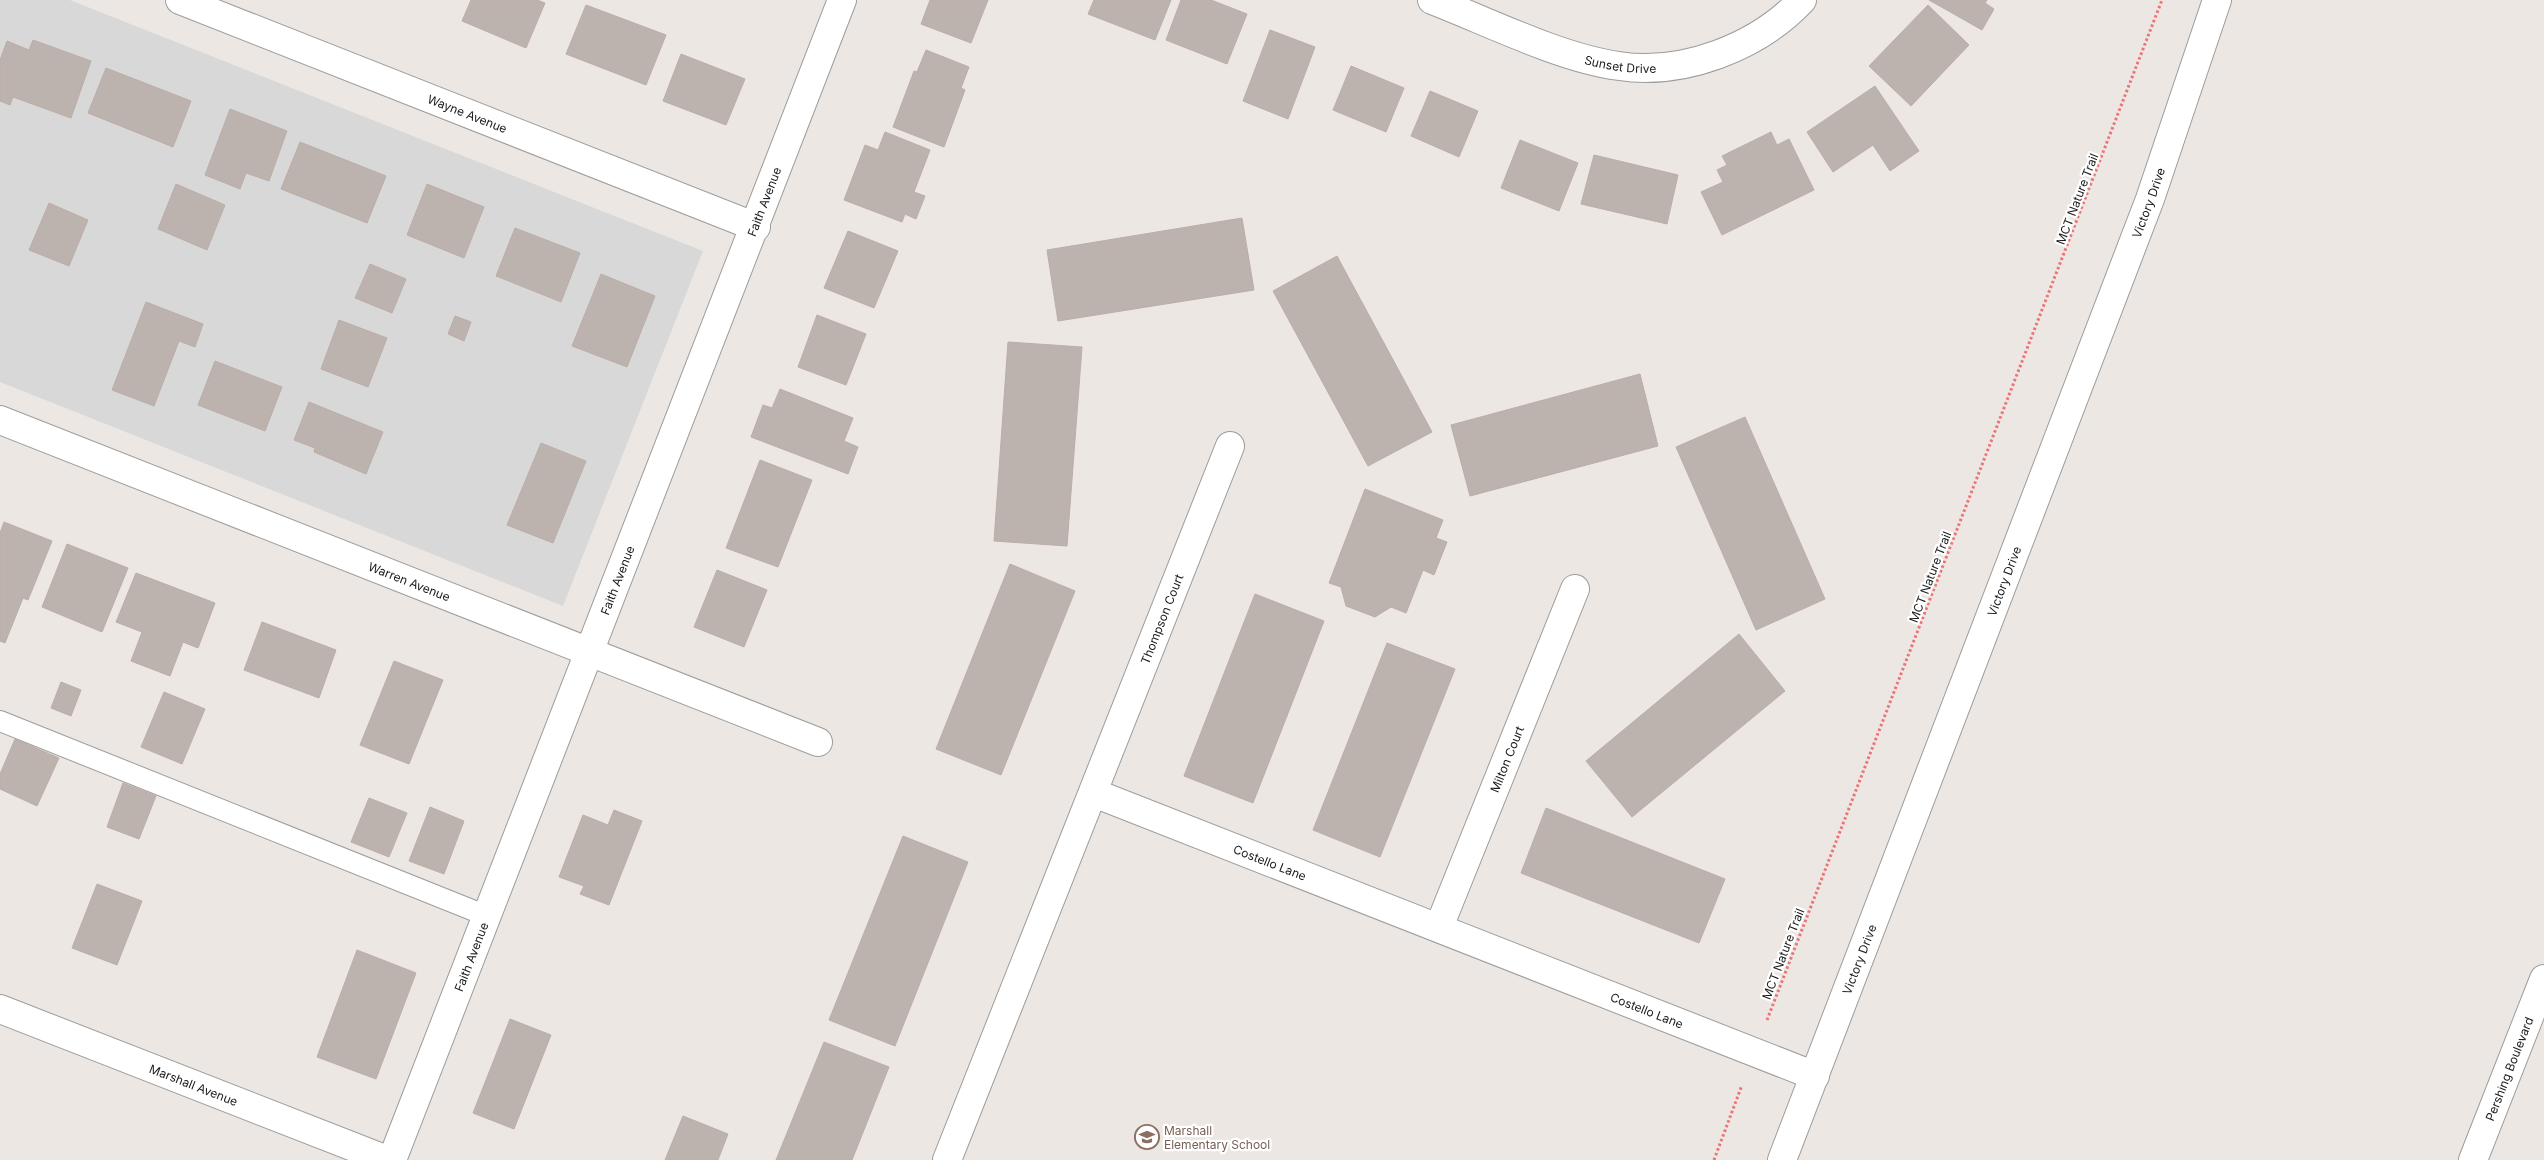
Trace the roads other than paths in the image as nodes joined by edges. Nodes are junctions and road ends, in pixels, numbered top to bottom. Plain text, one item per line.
1 (180, 0) edge
2 (842, 0) edge
3 (1432, 0) edge
4 (1802, 0) edge
5 (2217, 0) edge
6 (756, 227) junction
7 (0, 420) edge
8 (1230, 446) dead end
9 (1575, 589) dead end
10 (589, 653) junction
11 (0, 721) edge
12 (818, 742) dead end
13 (1094, 792) junction
14 (487, 916) junction
15 (1439, 927) junction
16 (2544, 979) edge
17 (0, 1008) edge
18 (1815, 1076) junction
19 (387, 1160) edge
20 (392, 1160) edge
21 (947, 1160) edge
22 (1782, 1160) edge
23 (2472, 1160) edge

1 - 6 street, Wayne Avenue
2 - 6 street, Faith Avenue
3 - 4 street, Sunset Drive
5 - 18 street, Victory Drive
6 - 10 street, Faith Avenue
7 - 10 street, Warren Avenue
8 - 13 street, Thompson Court
9 - 15 street, Milton Court
10 - 12 street, Warren Avenue
10 - 14 street, Faith Avenue
11 - 14 lane
13 - 15 street, Costello Lane
13 - 21 street
14 - 20 street, Faith Avenue
15 - 18 street, Costello Lane
16 - 23 street, Pershing Boulevard
17 - 19 street, Marshall Avenue
18 - 22 street, Victory Drive

